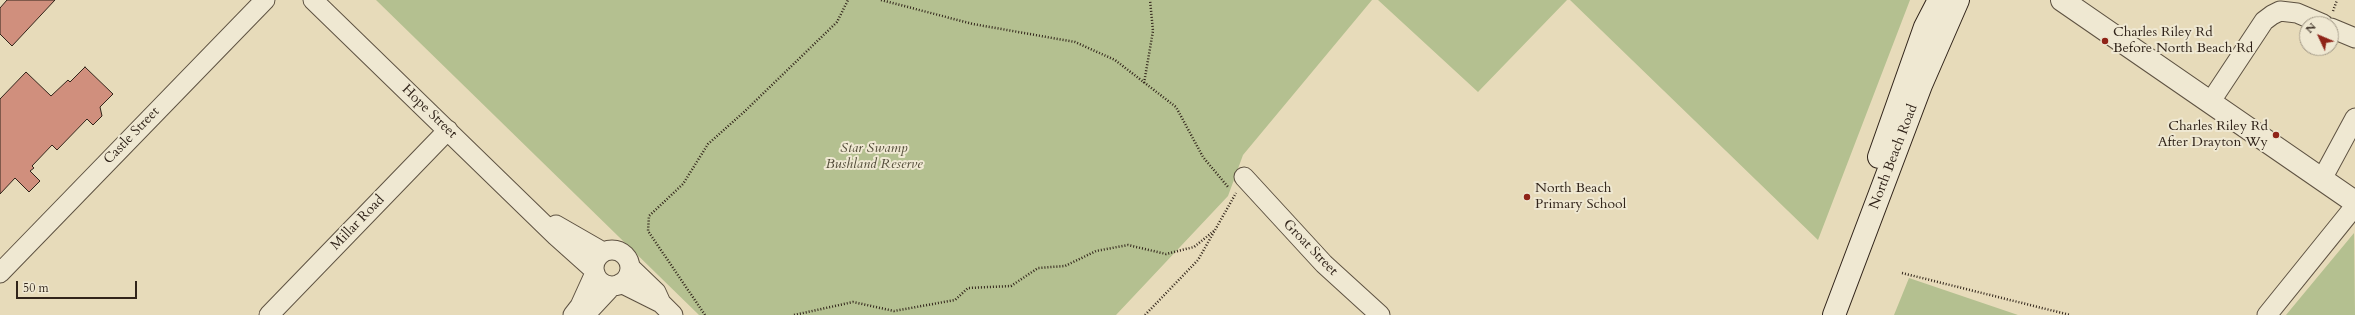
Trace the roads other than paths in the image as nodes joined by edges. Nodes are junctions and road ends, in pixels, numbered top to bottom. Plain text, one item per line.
1 (264, 0) edge
2 (313, 0) edge
3 (1939, 0) edge
4 (1958, 0) edge
5 (2062, 0) edge
6 (2304, 16) edge
7 (2339, 31) edge
8 (2355, 38) edge
9 (2211, 101) junction
10 (2355, 118) edge
11 (448, 130) junction
12 (1244, 177) road end
13 (2322, 179) junction
14 (2355, 202) edge
15 (2355, 206) edge
16 (544, 223) junction
17 (603, 252) junction
18 (594, 272) junction
19 (0, 273) edge
20 (621, 279) junction
21 (667, 309) edge
22 (268, 315) edge
23 (573, 315) edge
24 (585, 315) edge
25 (1380, 315) edge
26 (1818, 315) edge
27 (1834, 315) edge
28 (2267, 315) edge

1 - 19 street, Castle Street
2 - 11 street, Hope Street
3 - 26 main road, North Beach Road
4 - 27 main road, North Beach Road
5 - 9 main road
6 - 9 street
7 - 8 street
9 - 13 main road
10 - 13 street
11 - 16 street, Hope Street
11 - 22 street, Millar Road
12 - 25 street, Groat Street
13 - 14 main road
15 - 28 street
16 - 17 street, Hope Street
16 - 18 street, Hope Street
17 - 18 street
17 - 20 street
18 - 20 street
18 - 23 street
20 - 21 street
20 - 24 street

